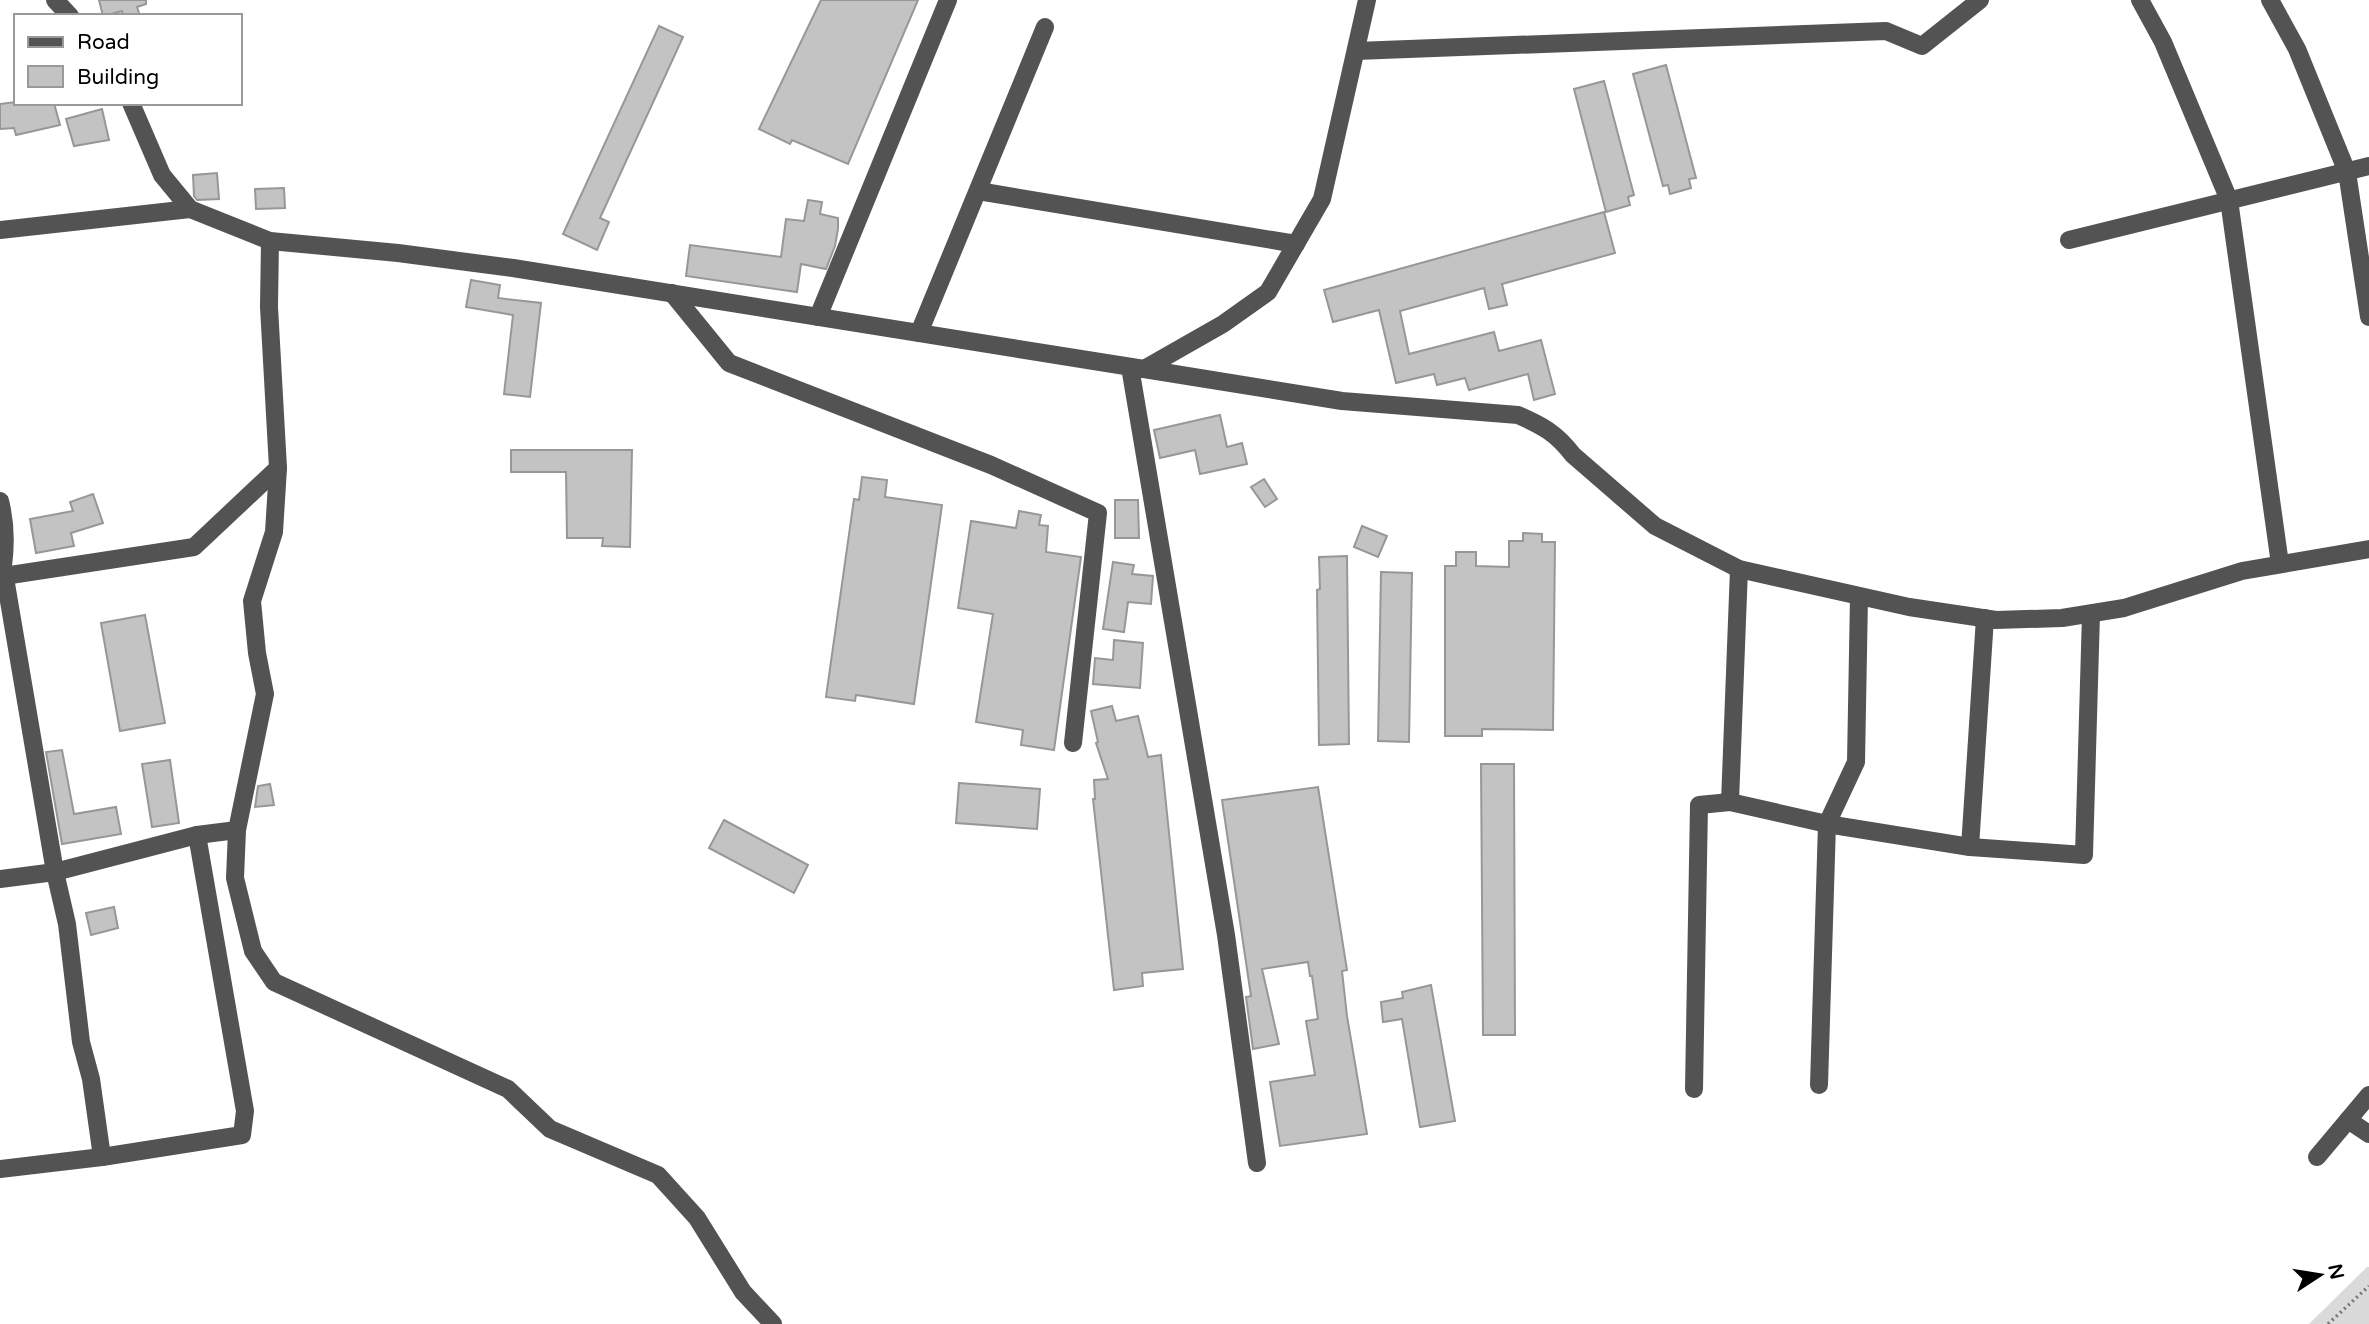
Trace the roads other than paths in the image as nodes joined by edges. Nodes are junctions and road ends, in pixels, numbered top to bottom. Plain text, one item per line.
1 (55, 0) edge
2 (948, 0) edge
3 (1367, 0) edge
4 (1980, 0) edge
5 (2140, 0) edge
6 (2270, 0) edge
7 (68, 14) edge
8 (1045, 27) dead end
9 (1356, 51) junction
10 (132, 105) edge
11 (2369, 166) edge
12 (2347, 172) junction
13 (978, 191) junction
14 (2229, 200) junction
15 (190, 209) junction
16 (0, 230) edge
17 (2069, 240) dead end
18 (270, 241) junction
19 (1296, 244) junction
20 (672, 293) junction
21 (818, 317) junction
22 (2369, 317) edge
23 (919, 333) junction
24 (1137, 368) junction
25 (278, 468) junction
26 (0, 501) edge
27 (2369, 550) edge
28 (2280, 564) junction
29 (1739, 569) junction
30 (2, 570) edge
31 (1859, 597) junction
32 (2091, 614) junction
33 (1985, 618) junction
34 (1073, 743) dead end
35 (1730, 802) junction
36 (1827, 824) junction
37 (236, 830) junction
38 (197, 835) junction
39 (1970, 847) junction
40 (55, 872) junction
41 (0, 878) edge
42 (1819, 1084) dead end
43 (1694, 1089) dead end
44 (2369, 1094) edge
45 (2348, 1120) junction
46 (2369, 1134) edge
47 (102, 1157) junction
48 (2317, 1157) dead end
49 (1257, 1163) dead end
50 (0, 1169) edge
51 (773, 1324) edge

1 - 7 street
2 - 21 street
3 - 9 street
4 - 9 street
5 - 14 street
6 - 12 street
8 - 13 street
9 - 19 street
10 - 15 street
11 - 12 street
12 - 14 street
12 - 22 street
13 - 19 street
13 - 23 street
14 - 17 street
14 - 28 street
15 - 16 street
15 - 18 street
18 - 20 street
18 - 25 street
19 - 24 street
20 - 21 street
20 - 34 street
21 - 23 street
23 - 24 street
24 - 29 street
24 - 49 street
25 - 30 street
25 - 37 street
26 - 30 street
27 - 28 street
28 - 32 street
29 - 31 street
29 - 35 street
30 - 40 street
31 - 33 street
31 - 36 street
32 - 33 street
32 - 39 street
33 - 39 street
35 - 36 street
35 - 43 street
36 - 39 street
36 - 42 street
37 - 38 street
37 - 51 street
38 - 40 street
38 - 47 street
40 - 41 street
40 - 47 street
44 - 45 street
45 - 46 street
45 - 48 street
47 - 50 street

